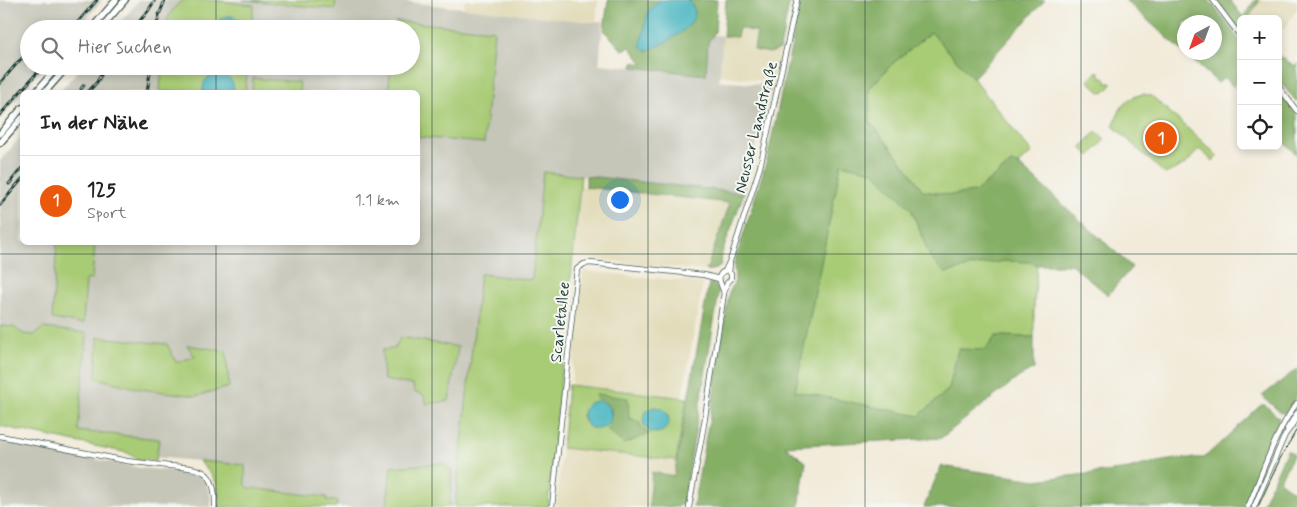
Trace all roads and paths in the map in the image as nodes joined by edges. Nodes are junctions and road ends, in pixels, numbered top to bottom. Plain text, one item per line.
1 (116, 0) edge
2 (126, 0) edge
3 (797, 0) edge
4 (1213, 0) edge
5 (99, 20) edge
6 (108, 20) edge
7 (1237, 32) edge
8 (50, 75) edge
9 (60, 75) edge
10 (38, 90) edge
11 (47, 90) edge
12 (1282, 91) edge
13 (20, 110) edge
14 (1297, 110) edge
15 (20, 120) edge
16 (0, 134) edge
17 (0, 144) edge
18 (727, 271) junction
19 (720, 279) junction
20 (727, 283) junction
21 (724, 294) junction
22 (1297, 403) edge
23 (1297, 413) edge
24 (1297, 419) edge
25 (1285, 435) junction
26 (0, 436) edge
27 (689, 506) edge
28 (215, 507) edge
29 (552, 507) edge
30 (1248, 507) edge
31 (1254, 507) edge

1 - 5 highway
2 - 6 highway
3 - 18 main road, Neusser Landstraße
4 - 7 main road
8 - 10 highway
9 - 11 highway
12 - 14 main road
13 - 16 highway
15 - 17 highway
18 - 19 main road
18 - 20 main road, Neusser Landstraße
19 - 20 main road
19 - 21 main road, Neusser Landstraße
19 - 29 main road, Scarletallee
20 - 21 main road, Neusser Landstraße
21 - 27 main road, Neusser Landstraße
22 - 30 main road
23 - 25 main road
24 - 25 main road
25 - 31 main road
26 - 28 main road

